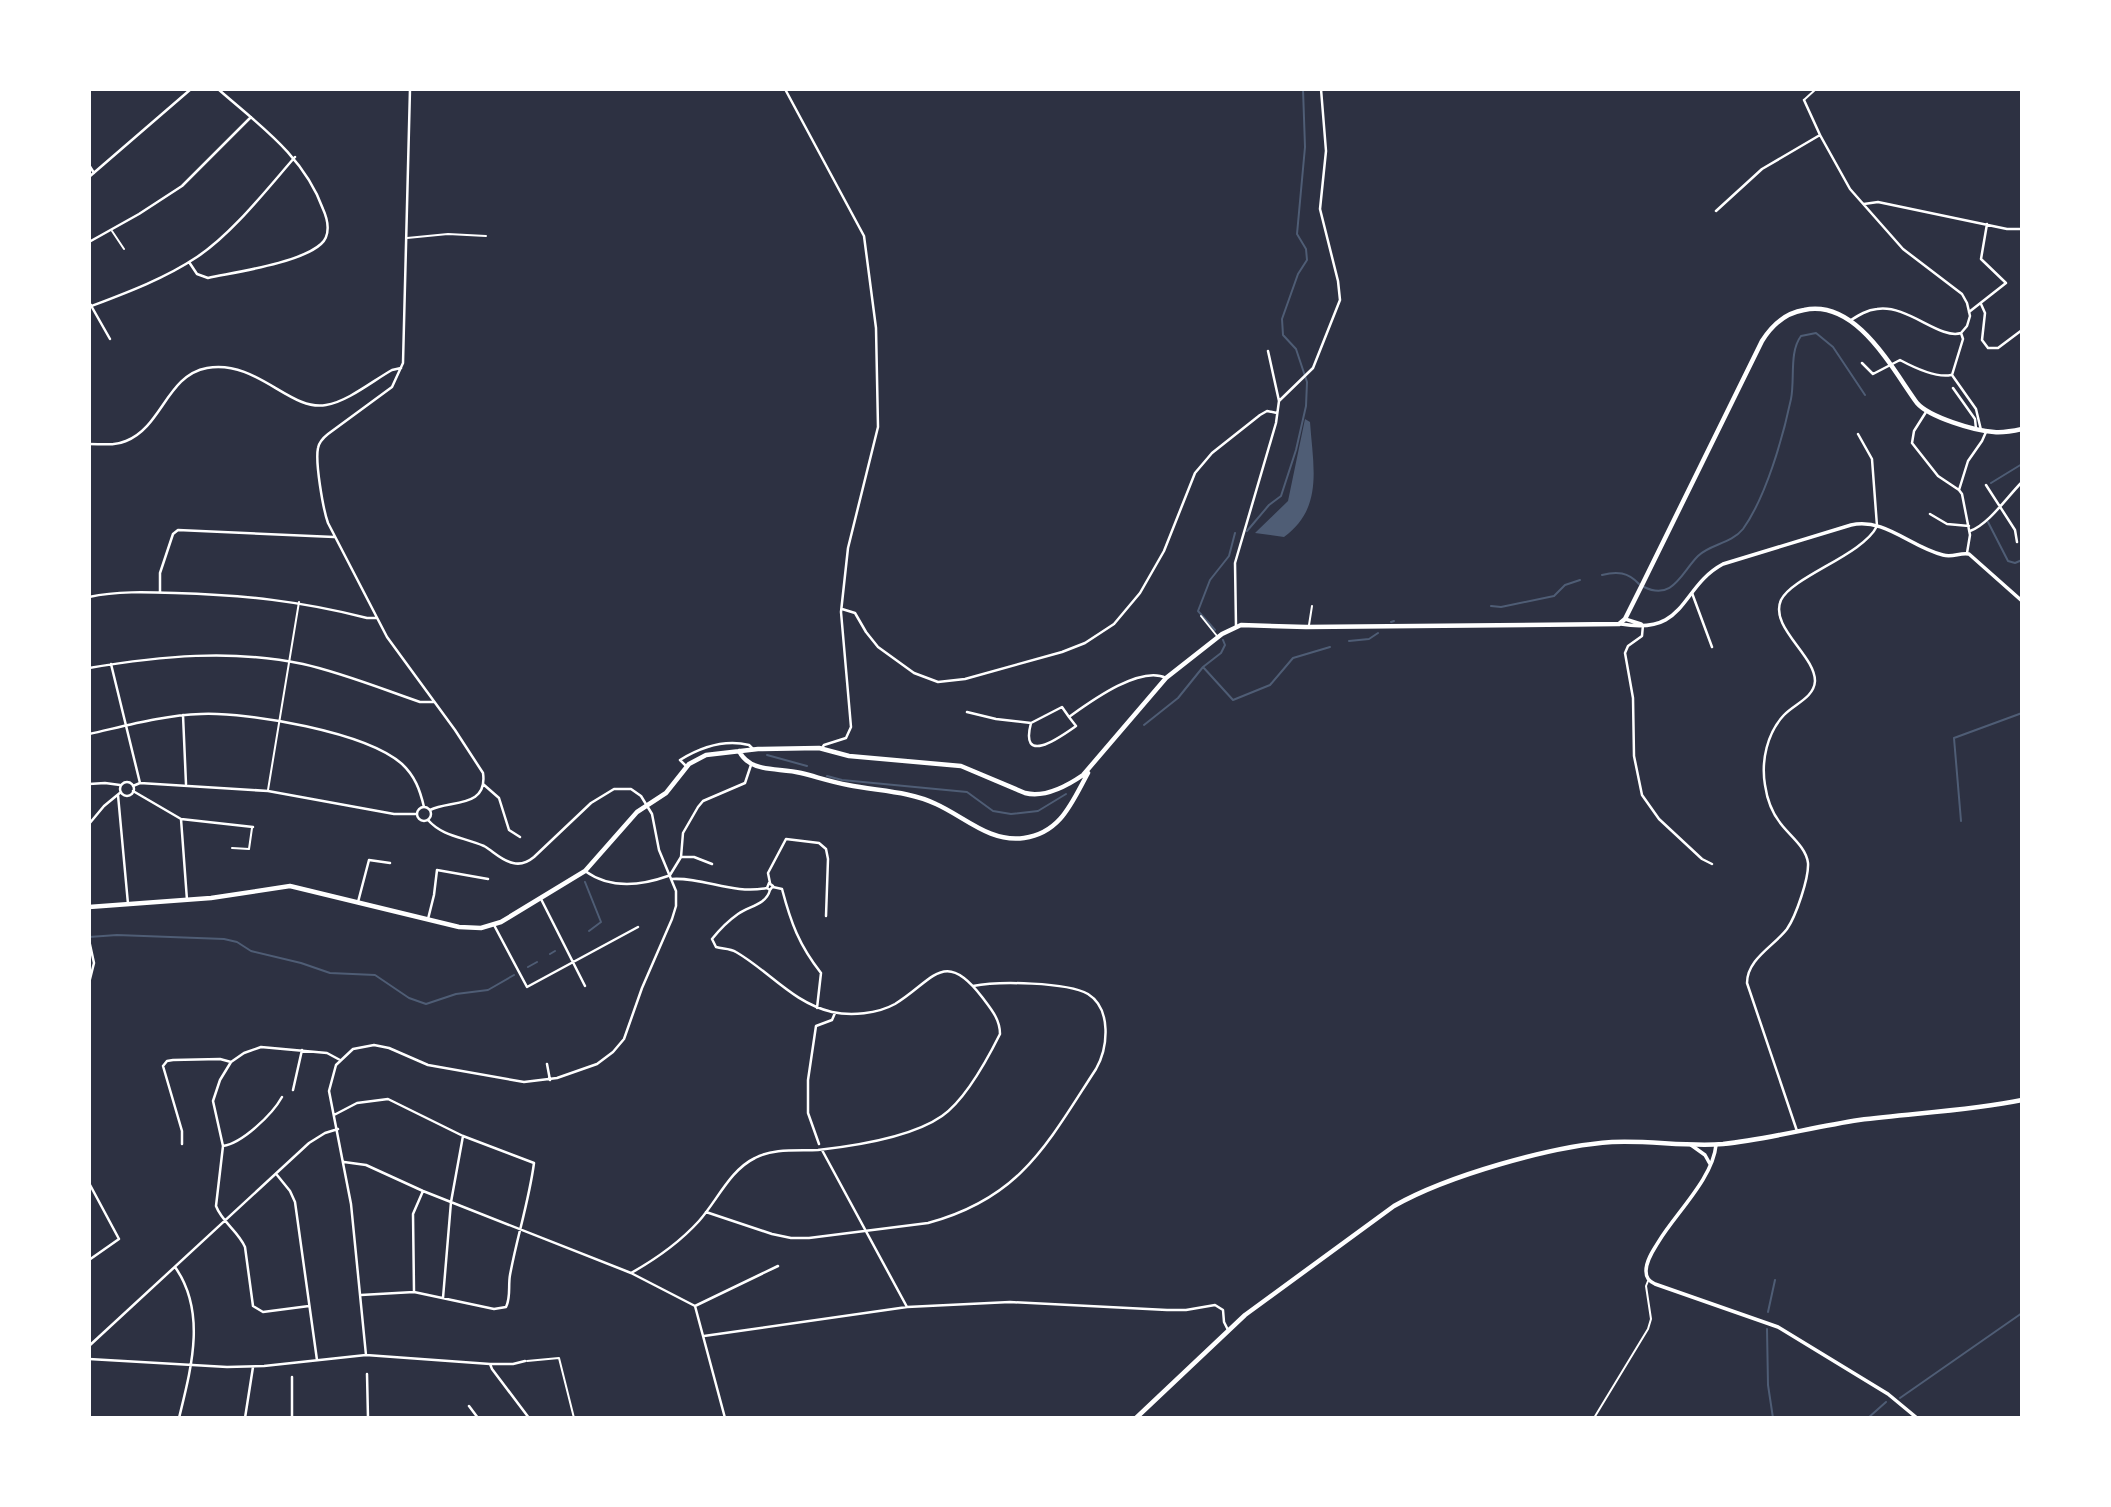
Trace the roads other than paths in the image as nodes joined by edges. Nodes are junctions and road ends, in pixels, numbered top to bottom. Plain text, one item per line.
1 (191, 89) edge
2 (218, 89) edge
3 (410, 89) edge
4 (785, 89) edge
5 (1321, 89) edge
6 (1816, 89) edge
7 (1804, 100) joint
8 (251, 117) junction
9 (1820, 135) junction
10 (295, 157) junction
11 (89, 165) edge
12 (94, 173) junction
13 (89, 177) edge
14 (1863, 205) junction
15 (1716, 211) dead end
16 (1987, 224) junction
17 (2022, 229) edge
18 (112, 230) junction
19 (486, 236) dead end
20 (405, 238) junction
21 (89, 242) edge
22 (124, 249) dead end
23 (188, 262) junction
24 (89, 302) edge
25 (1981, 304) junction
26 (91, 307) edge
27 (1969, 312) junction
28 (1851, 320) junction
29 (2022, 330) edge
30 (1961, 333) junction
31 (110, 339) dead end
32 (1268, 351) dead end
33 (1862, 363) dead end
34 (1889, 365) junction
35 (401, 368) junction
36 (1952, 375) junction
37 (1954, 388) dead end
38 (1279, 401) junction
39 (1926, 411) junction
40 (1277, 413) junction
41 (2022, 429) edge
42 (1981, 430) junction
43 (1858, 435) dead end
44 (89, 444) edge
45 (2022, 482) edge
46 (1986, 485) dead end
47 (1959, 490) junction
48 (2000, 507) junction
49 (1930, 514) dead end
50 (1877, 526) junction
51 (1969, 526) junction
52 (1970, 531) junction
53 (2016, 532) junction
54 (2022, 534) edge
55 (335, 537) junction
56 (2017, 542) dead end
57 (1967, 553) junction
58 (160, 592) junction
59 (1692, 593) junction
60 (89, 597) edge
61 (2022, 601) edge
62 (299, 602) junction
63 (1312, 606) dead end
64 (842, 609) junction
65 (1200, 616) dead end
66 (376, 618) junction
67 (1623, 621) junction
68 (1643, 625) junction
69 (1236, 627) junction
70 (1309, 627) junction
71 (1217, 637) junction
72 (1712, 647) dead end
73 (289, 661) junction
74 (111, 664) junction
75 (89, 668) edge
76 (1166, 678) junction
77 (434, 702) junction
78 (967, 712) dead end
79 (183, 715) junction
80 (1069, 717) junction
81 (280, 722) junction
82 (1031, 723) junction
83 (125, 726) junction
84 (89, 734) edge
85 (822, 748) junction
86 (753, 750) junction
87 (739, 751) junction
88 (751, 765) junction
89 (687, 767) junction
90 (1091, 768) junction
91 (140, 783) junction
92 (89, 784) edge
93 (186, 784) junction
94 (484, 784) junction
95 (1068, 784) junction
96 (120, 786) junction
97 (133, 786) junction
98 (133, 791) junction
99 (268, 791) junction
100 (1077, 793) junction
101 (119, 794) junction
102 (648, 804) junction
103 (424, 807) junction
104 (430, 810) junction
105 (416, 814) junction
106 (181, 819) junction
107 (428, 820) junction
108 (89, 824) edge
109 (253, 827) joint
110 (520, 837) dead end
111 (232, 848) dead end
112 (681, 857) junction
113 (390, 863) dead end
114 (1712, 863) dead end
115 (712, 864) dead end
116 (584, 871) junction
117 (671, 877) junction
118 (488, 879) dead end
119 (770, 888) junction
120 (541, 899) junction
121 (187, 900) junction
122 (358, 902) junction
123 (128, 904) junction
124 (89, 907) edge
125 (826, 916) dead end
126 (428, 919) junction
127 (494, 925) junction
128 (638, 927) dead end
129 (89, 940) edge
130 (573, 962) junction
131 (89, 984) edge
132 (585, 986) dead end
133 (974, 986) junction
134 (817, 1008) junction
135 (835, 1013) junction
136 (302, 1050) junction
137 (340, 1060) junction
138 (231, 1062) junction
139 (547, 1064) dead end
140 (550, 1080) junction
141 (293, 1090) dead end
142 (282, 1097) dead end
143 (2022, 1100) edge
144 (334, 1115) junction
145 (338, 1129) junction
146 (1797, 1131) junction
147 (463, 1136) junction
148 (181, 1144) dead end
149 (820, 1144) dead end
150 (1716, 1144) junction
151 (1690, 1145) junction
152 (223, 1146) junction
153 (822, 1149) junction
154 (344, 1162) junction
155 (1710, 1166) junction
156 (275, 1174) junction
157 (89, 1183) edge
158 (91, 1190) edge
159 (424, 1191) junction
160 (451, 1202) junction
161 (706, 1212) junction
162 (225, 1220) junction
163 (521, 1230) junction
164 (868, 1231) junction
165 (89, 1260) edge
166 (778, 1266) dead end
167 (175, 1267) junction
168 (631, 1273) junction
169 (1648, 1280) junction
170 (414, 1292) junction
171 (361, 1295) junction
172 (443, 1298) junction
173 (309, 1306) junction
174 (695, 1306) junction
175 (907, 1307) junction
176 (1228, 1330) junction
177 (704, 1336) junction
178 (89, 1346) edge
179 (366, 1355) junction
180 (89, 1359) edge
181 (317, 1360) junction
182 (525, 1361) joint
183 (490, 1364) junction
184 (191, 1365) junction
185 (253, 1367) junction
186 (367, 1374) dead end
187 (292, 1377) dead end
188 (469, 1406) dead end
189 (179, 1418) edge
190 (245, 1418) edge
191 (292, 1418) edge
192 (368, 1418) edge
193 (478, 1418) edge
194 (529, 1418) edge
195 (574, 1418) edge
196 (725, 1418) edge
197 (1136, 1418) edge
198 (1594, 1418) edge
199 (1917, 1418) edge

1 - 12 street
2 - 8 street
3 - 20 street
4 - 64 street
5 - 38 street
6 - 7 lane
7 - 9 street
8 - 10 street
8 - 18 street
9 - 14 street
9 - 15 street
10 - 23 street
10 - 23 street
11 - 12 street
12 - 13 street
14 - 16 street
14 - 27 street
16 - 17 street
16 - 25 street
18 - 21 street
18 - 22 lane
19 - 20 lane
20 - 35 street
23 - 26 street
24 - 26 street
25 - 27 street
25 - 29 street
26 - 31 street
27 - 30 street
28 - 30 street
28 - 34 main road
28 - 67 main road
30 - 36 street
32 - 38 street
33 - 34 street
34 - 36 street
34 - 39 main road
35 - 44 street
35 - 55 street
36 - 42 street
37 - 42 street
38 - 40 street
39 - 42 main road
39 - 47 street
40 - 64 street
40 - 69 street
41 - 42 main road
42 - 47 street
43 - 50 street
45 - 48 street
46 - 48 street
47 - 51 street
48 - 52 street
48 - 53 street
49 - 51 street
50 - 57 street
50 - 59 street
50 - 146 street
51 - 52 street
52 - 57 street
53 - 54 street
53 - 56 street
55 - 58 street
55 - 66 street
57 - 61 street
58 - 60 street
58 - 62 street
59 - 68 street
59 - 72 street
62 - 66 street
62 - 73 lane
63 - 70 lane
64 - 85 street
65 - 71 lane
66 - 77 street
67 - 68 street
67 - 70 main road
68 - 114 street
69 - 70 main road
69 - 71 main road
71 - 76 main road
73 - 74 street
73 - 77 street
73 - 81 lane
74 - 75 street
74 - 83 street
76 - 80 street
76 - 90 main road
77 - 94 street
78 - 82 street
79 - 81 street
79 - 83 street
79 - 93 street
80 - 82 street
80 - 82 street
81 - 99 lane
81 - 103 street
83 - 84 street
83 - 91 street
85 - 86 main road
85 - 95 main road
86 - 87 main road
86 - 89 street
87 - 88 main road
87 - 89 main road
88 - 100 main road
88 - 112 street
89 - 102 main road
90 - 95 main road
90 - 100 main road
91 - 93 street
91 - 97 street
92 - 96 street
93 - 99 street
94 - 104 street
94 - 110 street
95 - 100 main road
96 - 97 street
96 - 101 street
97 - 98 street
98 - 101 street
98 - 106 street
99 - 105 street
101 - 108 street
101 - 123 street
102 - 107 street
102 - 116 main road
102 - 117 street
103 - 104 street
103 - 105 street
104 - 107 street
105 - 107 street
106 - 109 street
106 - 121 street
109 - 111 lane
112 - 115 street
112 - 117 street
113 - 122 street
116 - 117 street
116 - 120 main road
117 - 119 street
117 - 140 street
118 - 126 street
119 - 125 street
119 - 134 street
119 - 134 street
120 - 127 main road
120 - 130 street
121 - 122 main road
121 - 123 main road
122 - 126 main road
123 - 124 main road
126 - 127 main road
127 - 130 street
128 - 130 street
129 - 131 street
130 - 132 street
133 - 135 street
133 - 153 street
133 - 164 street
134 - 135 street
135 - 149 street
136 - 137 street
136 - 138 street
136 - 141 street
137 - 140 street
137 - 144 street
138 - 148 street
138 - 152 street
139 - 140 street
142 - 152 street
143 - 146 main road
144 - 145 street
144 - 147 street
145 - 154 street
145 - 156 street
146 - 150 main road
147 - 160 street
147 - 163 street
150 - 151 main road
150 - 155 street
151 - 155 street
151 - 176 main road
152 - 162 street
153 - 161 street
153 - 164 street
154 - 159 street
154 - 171 street
155 - 169 street
156 - 162 street
156 - 173 street
157 - 158 street
158 - 165 street
159 - 160 street
159 - 170 street
160 - 163 street
160 - 172 street
161 - 164 street
161 - 168 street
162 - 167 street
162 - 173 street
163 - 168 street
163 - 172 street
164 - 175 street
166 - 174 street
167 - 178 street
167 - 184 street
168 - 174 street
169 - 198 lane
169 - 199 street
170 - 171 street
170 - 172 street
171 - 179 street
173 - 181 street
174 - 177 street
175 - 176 street
175 - 177 street
176 - 197 main road
177 - 196 street
179 - 181 street
179 - 183 street
180 - 184 street
181 - 185 street
182 - 183 street
182 - 195 lane
183 - 194 street
184 - 185 street
184 - 189 street
185 - 190 street
186 - 192 street
187 - 191 street
188 - 193 street

